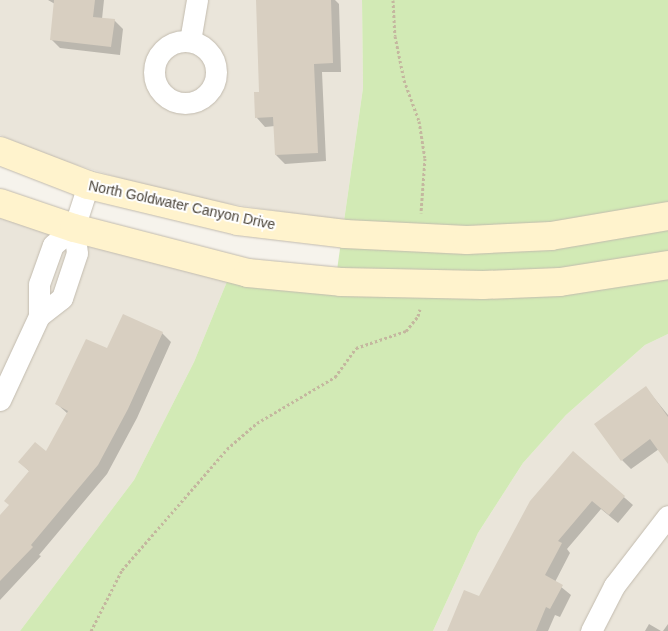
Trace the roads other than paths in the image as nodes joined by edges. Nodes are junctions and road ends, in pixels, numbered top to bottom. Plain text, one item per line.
1 (197, 0) edge
2 (190, 41) dead end
3 (0, 151) edge
4 (88, 185) junction
5 (0, 203) edge
6 (668, 216) edge
7 (74, 228) junction
8 (668, 265) edge
9 (0, 400) edge
10 (668, 516) edge
11 (591, 631) edge

1 - 2 street
3 - 4 street, North Goldwater Canyon Drive
4 - 6 street, North Goldwater Canyon Drive
4 - 7 street
5 - 7 street
7 - 8 street
7 - 9 street
10 - 11 street

